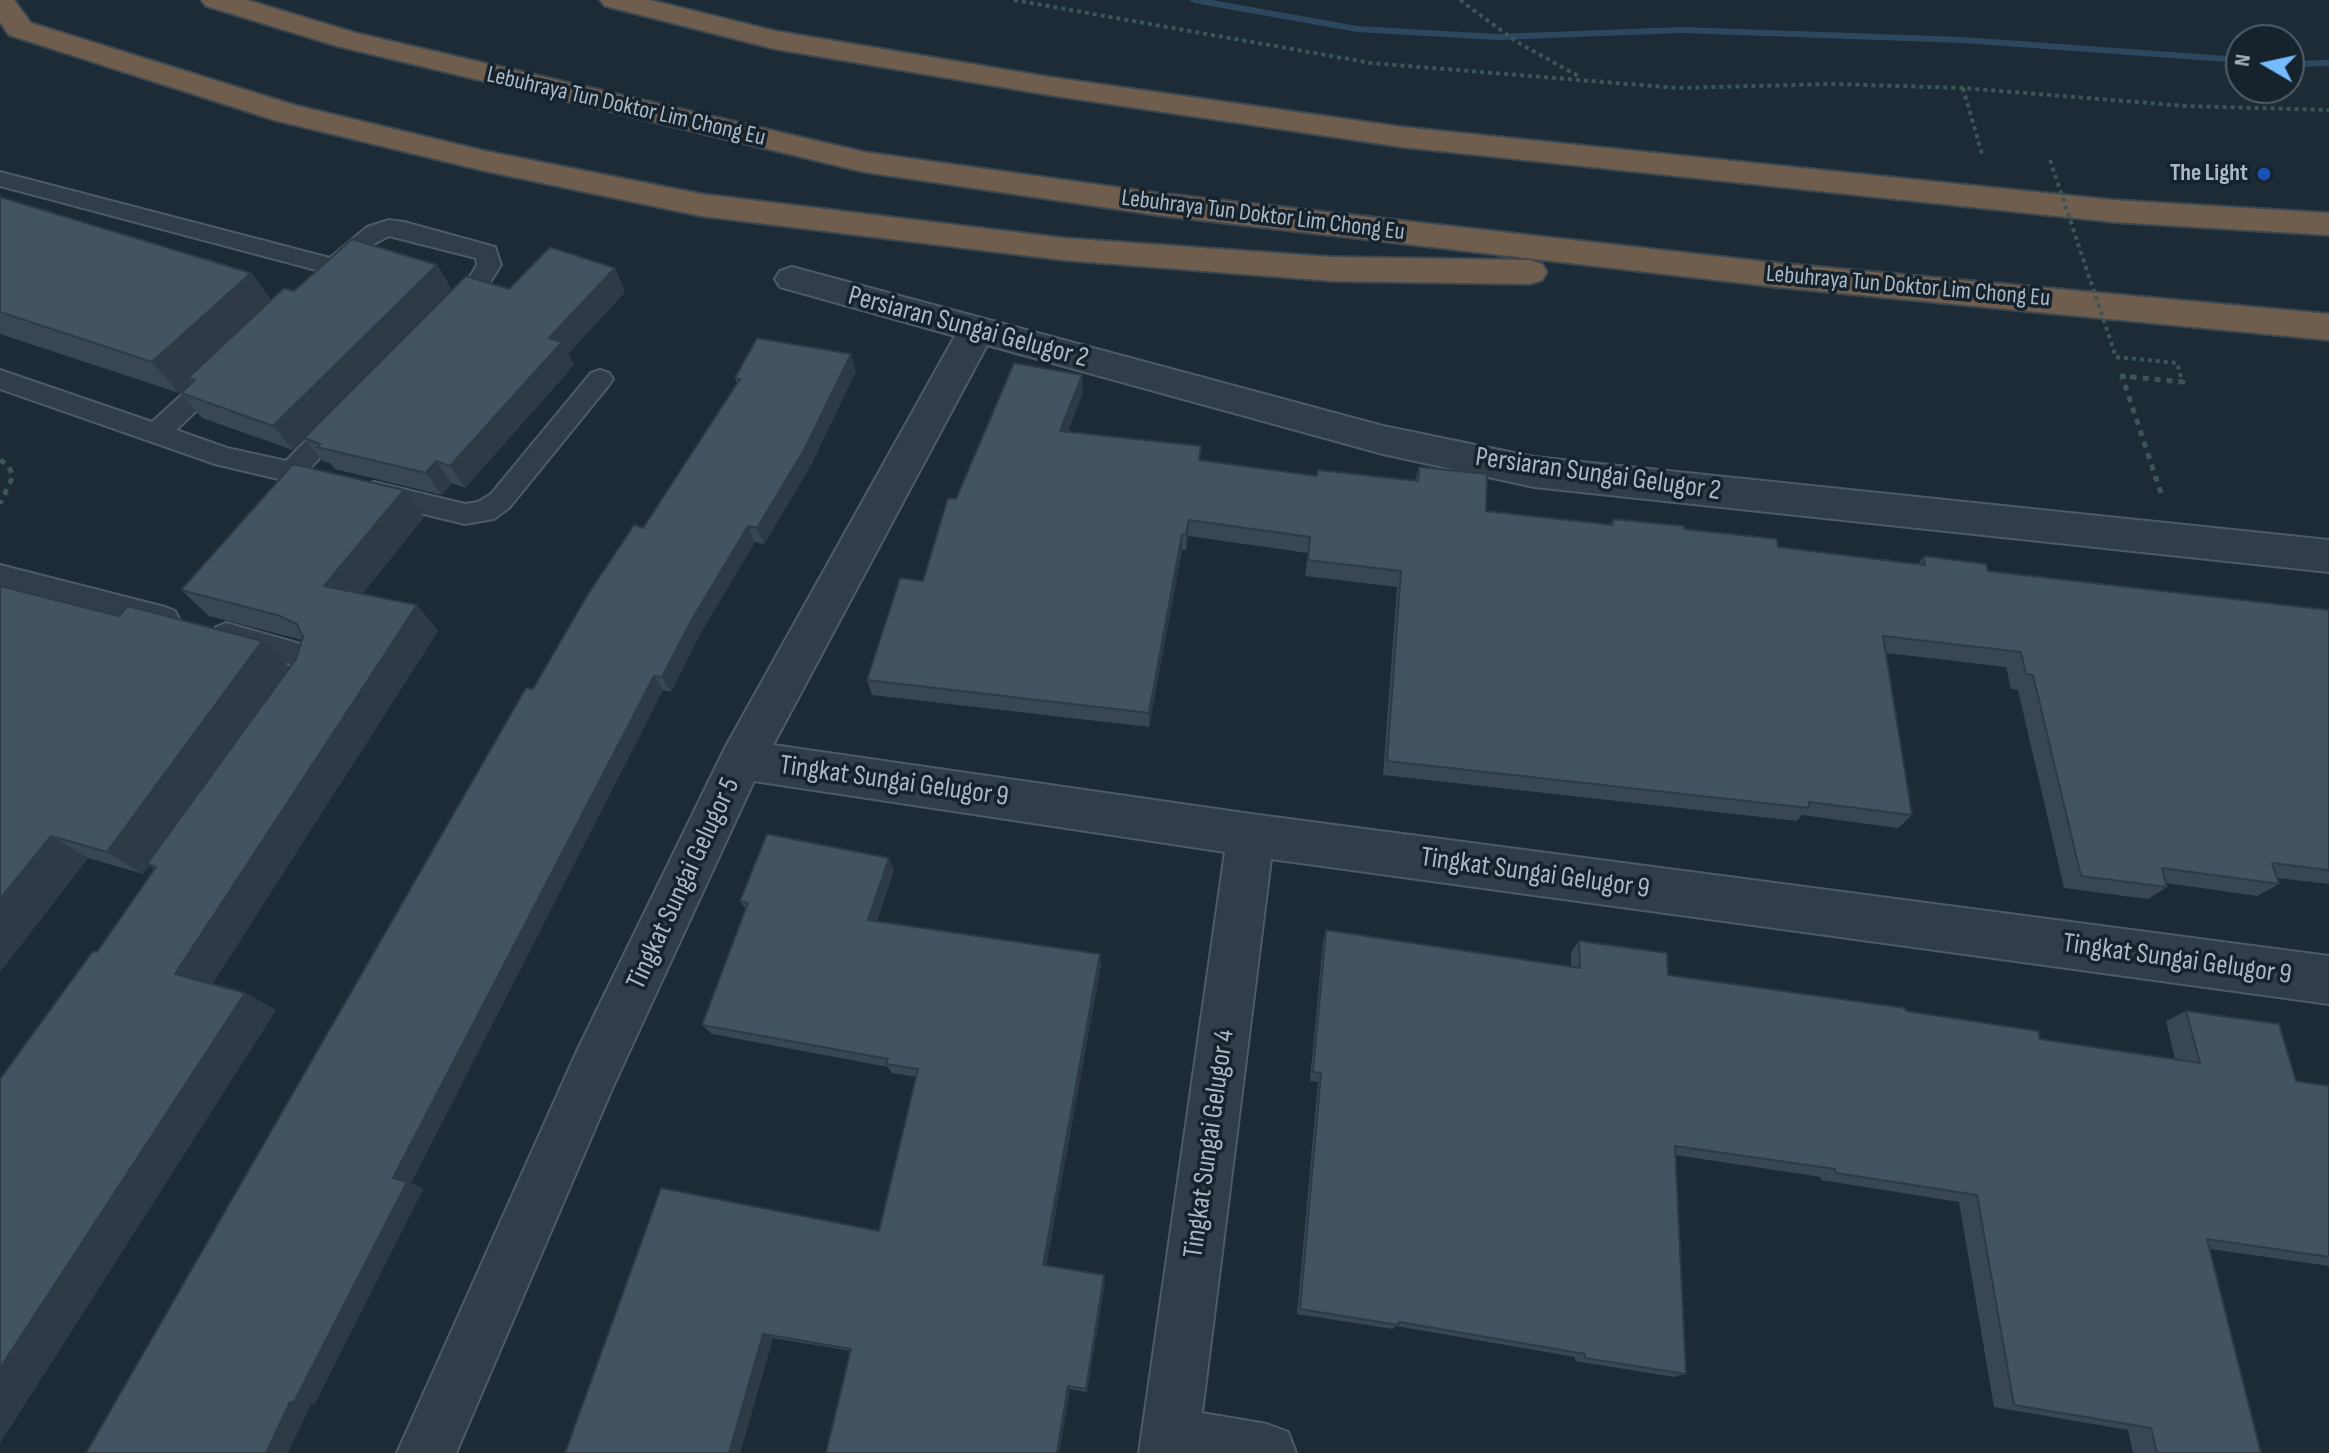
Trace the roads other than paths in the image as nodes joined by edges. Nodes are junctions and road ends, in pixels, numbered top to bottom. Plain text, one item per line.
1 (216, 0) edge
2 (615, 0) edge
3 (0, 1) edge
4 (17, 14) edge
5 (0, 179) edge
6 (2329, 224) edge
7 (335, 267) junction
8 (1776, 275) junction
9 (792, 279) dead end
10 (313, 288) edge
11 (435, 326) edge
12 (2329, 327) edge
13 (976, 331) junction
14 (234, 361) edge
15 (0, 379) edge
16 (600, 379) dead end
17 (357, 405) edge
18 (156, 434) junction
19 (291, 472) junction
20 (320, 479) edge
21 (349, 486) edge
22 (2329, 556) edge
23 (0, 576) edge
24 (282, 710) edge
25 (742, 760) junction
26 (1251, 835) junction
27 (2329, 980) edge
28 (1170, 1445) edge
29 (426, 1453) edge
30 (1267, 1453) edge

1 - 8 highway, Lebuhraya Tun Doktor Lim Chong Eu
2 - 6 highway
3 - 4 highway
4 - 8 highway
5 - 7 lane
7 - 10 lane
7 - 11 lane
8 - 12 highway, Lebuhraya Tun Doktor Lim Chong Eu
9 - 13 street, Persiaran Sungai Gelugor 2
13 - 22 street, Persiaran Sungai Gelugor 2
13 - 25 street, Tingkat Sungai Gelugor 5
14 - 18 lane
15 - 18 lane
16 - 21 lane
17 - 19 lane
18 - 19 lane
19 - 20 lane
23 - 24 lane
25 - 26 street, Tingkat Sungai Gelugor 9
25 - 29 street, Tingkat Sungai Gelugor 5
26 - 27 street, Tingkat Sungai Gelugor 9
26 - 28 street, Tingkat Sungai Gelugor 4
28 - 30 street

